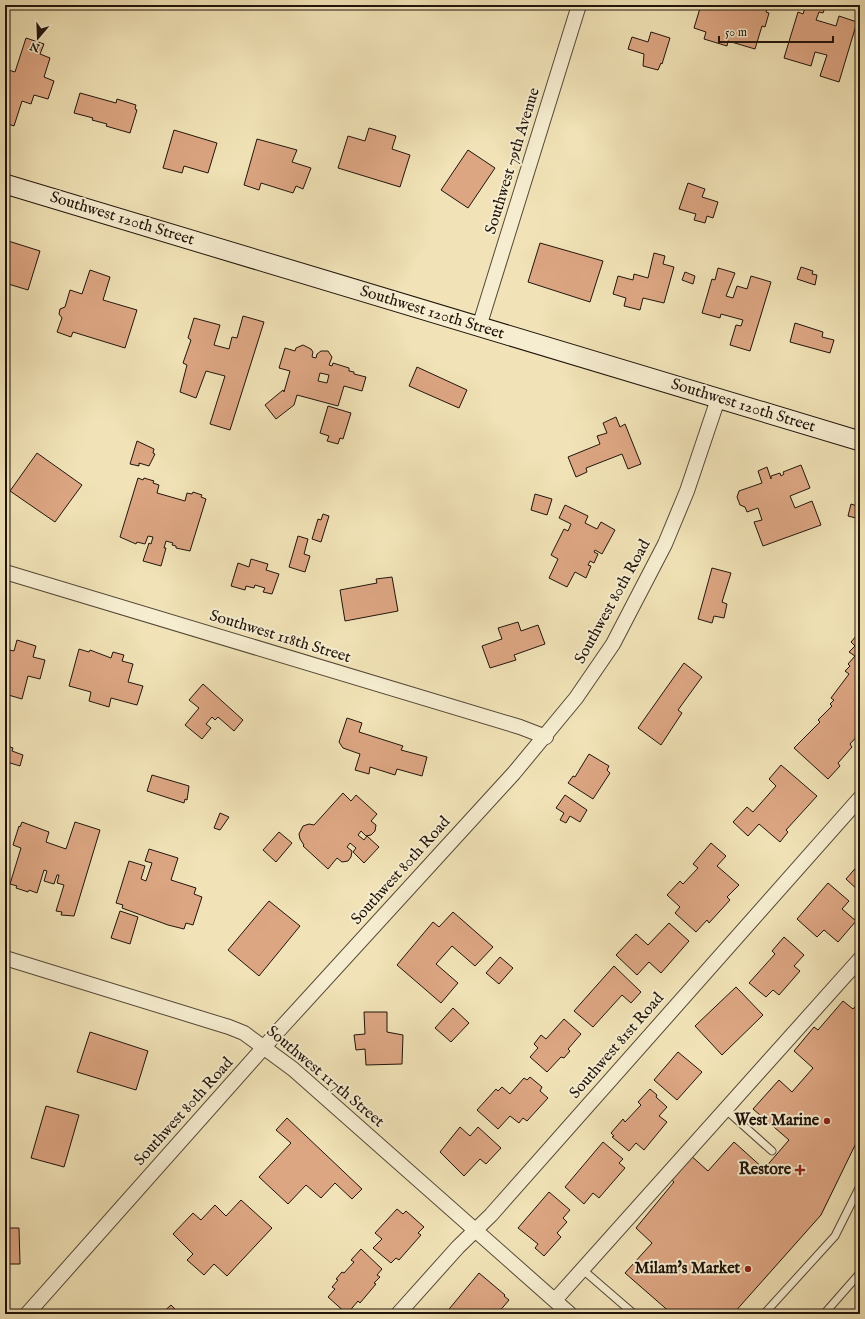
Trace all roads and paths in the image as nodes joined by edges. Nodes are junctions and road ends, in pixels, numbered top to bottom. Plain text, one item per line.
1 (579, 5) edge
2 (5, 184) edge
3 (479, 327) junction
4 (718, 399) junction
5 (860, 441) edge
6 (5, 572) edge
7 (546, 737) junction
8 (860, 798) edge
9 (5, 958) edge
10 (860, 959) edge
11 (264, 1047) junction
12 (726, 1110) junction
13 (772, 1152) dead end
14 (860, 1186) edge
15 (476, 1231) junction
16 (582, 1269) junction
17 (860, 1273) edge
18 (555, 1300) junction
19 (27, 1314) edge
20 (398, 1314) edge
21 (570, 1314) edge
22 (634, 1314) edge
23 (764, 1314) edge
24 (824, 1314) edge

1 - 3 street, Southwest 79th Avenue
2 - 3 street, Southwest 120th Street
3 - 4 street, Southwest 120th Street
4 - 5 street, Southwest 120th Street
4 - 7 street, Southwest 80th Road
6 - 7 street, Southwest 118th Street
7 - 11 street, Southwest 80th Road
8 - 15 street, Southwest 81st Road
9 - 11 street, Southwest 117th Street
10 - 12 street
11 - 15 street, Southwest 117th Street
11 - 19 street, Southwest 80th Road
12 - 13 lane
12 - 16 street
14 - 23 lane
15 - 18 street, Southwest 117th Street
15 - 20 street, Southwest 81st Road
16 - 18 street
16 - 22 lane
17 - 24 lane
18 - 21 street, Southwest 117th Street

